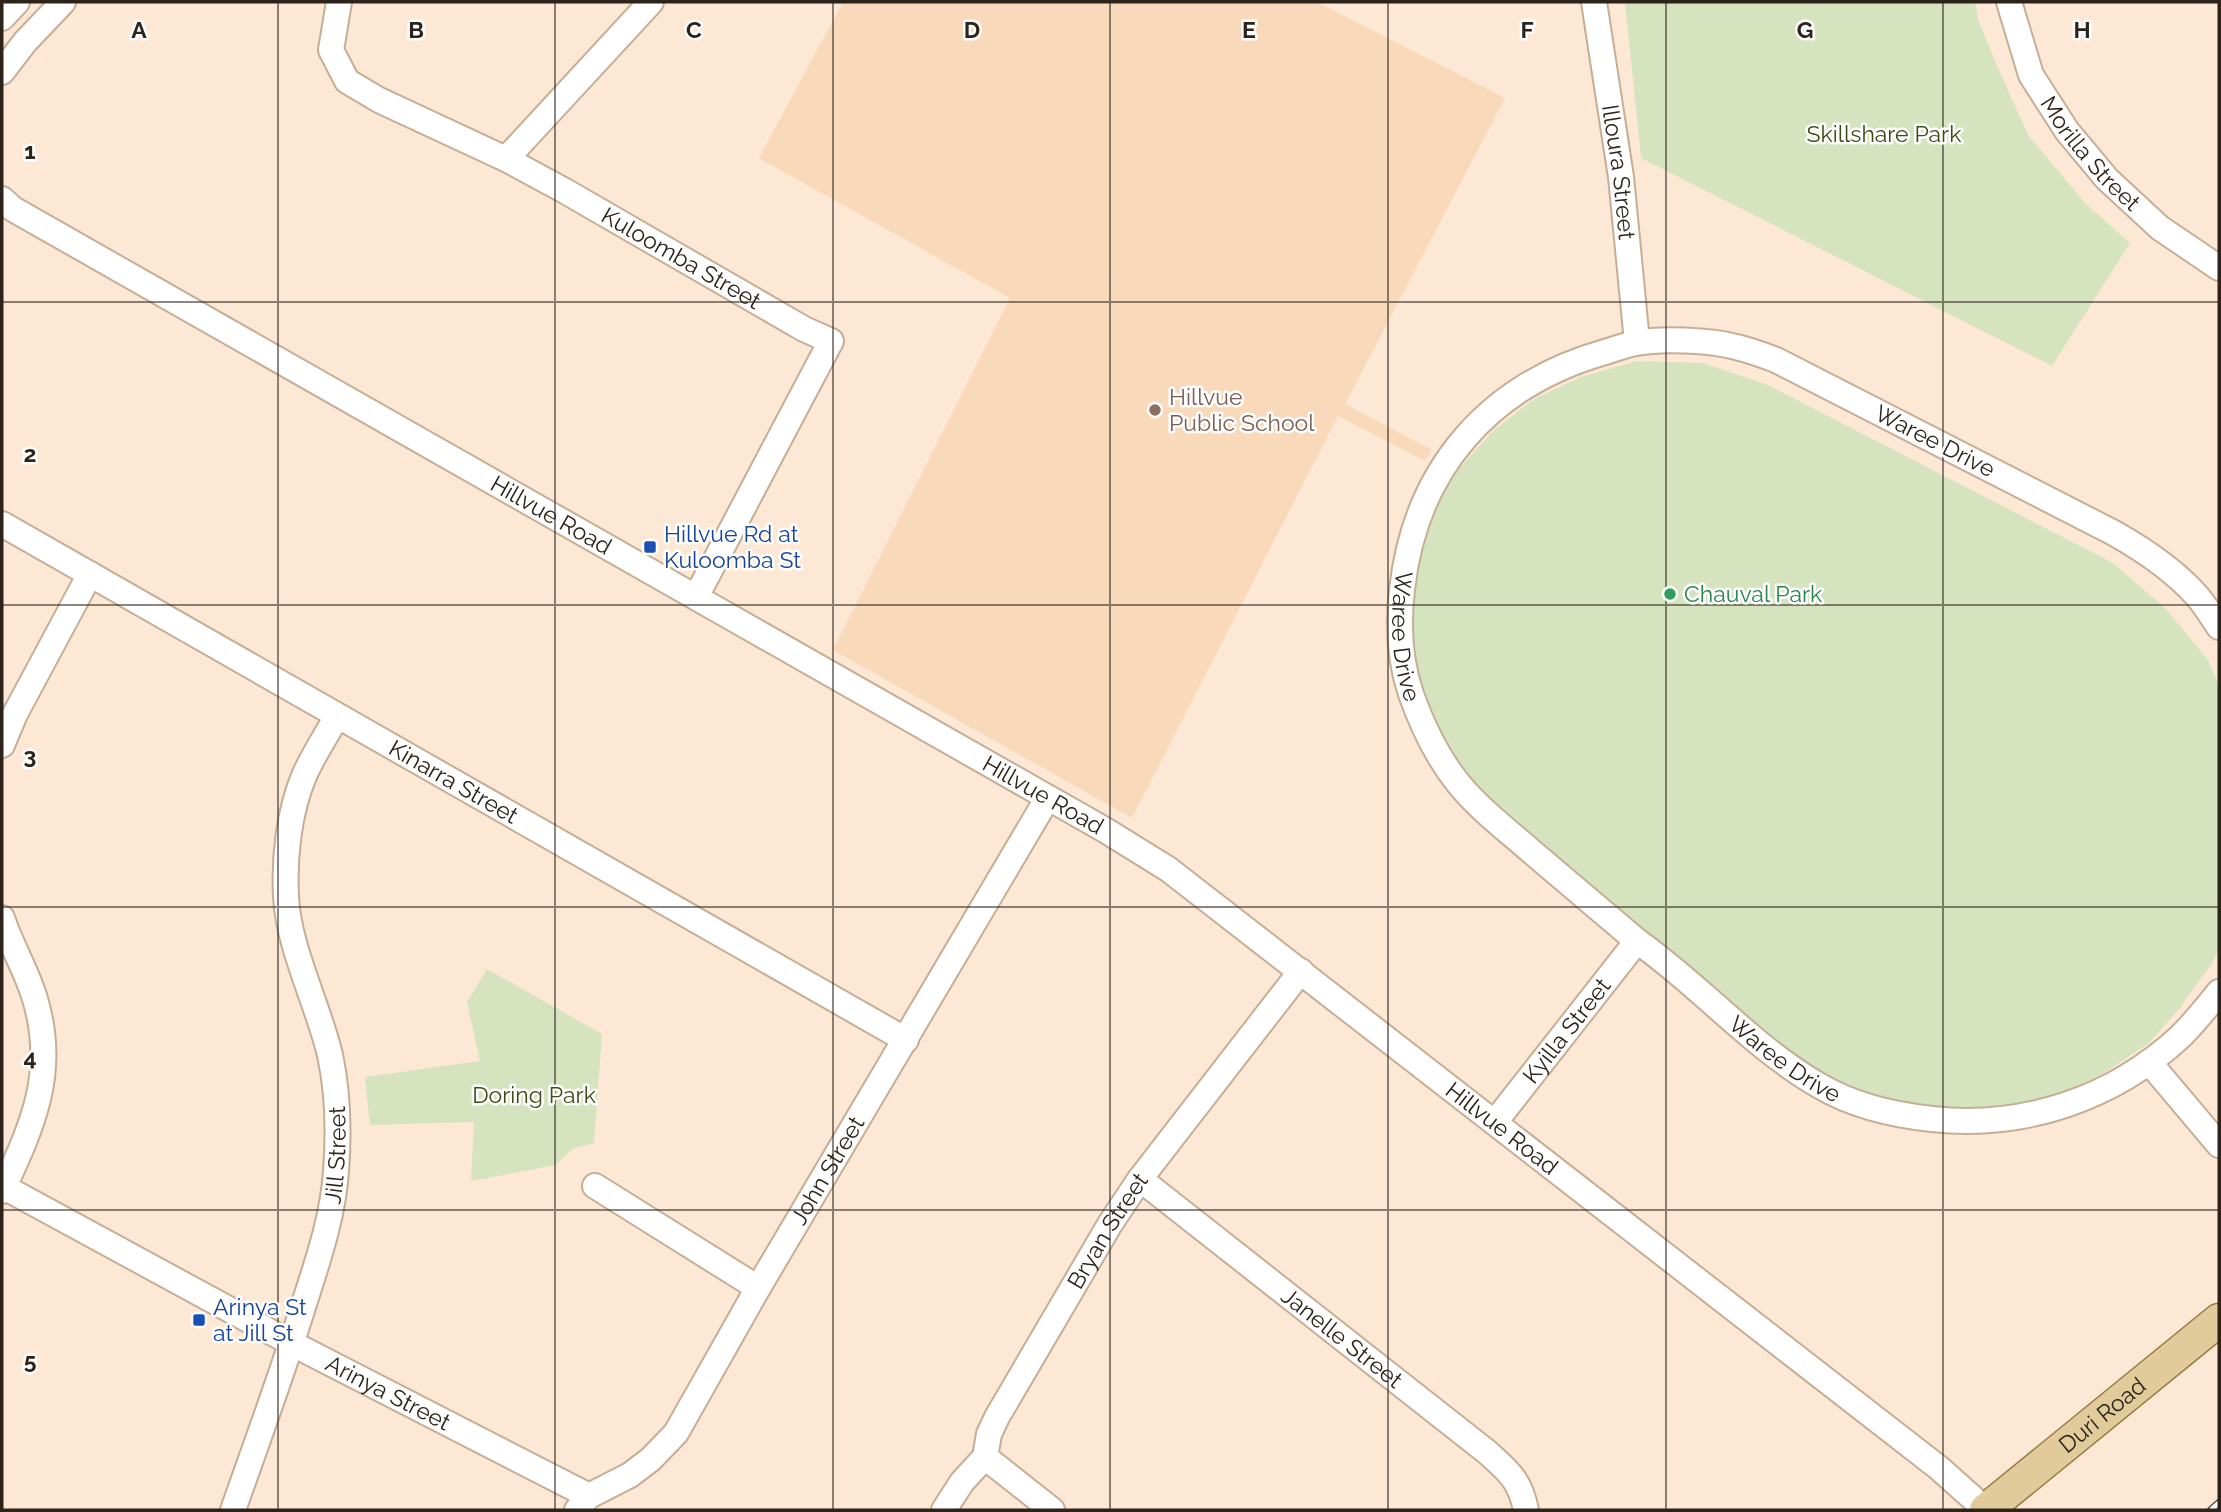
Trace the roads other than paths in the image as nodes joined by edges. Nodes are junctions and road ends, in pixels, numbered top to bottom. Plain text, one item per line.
1 (17, 2) edge
2 (63, 2) edge
3 (339, 2) edge
4 (651, 2) edge
5 (1594, 2) edge
6 (2009, 2) edge
7 (2, 18) edge
8 (2, 72) edge
9 (506, 159) junction
10 (5, 205) edge
11 (2219, 268) edge
12 (1637, 342) junction
13 (2, 524) edge
14 (90, 574) junction
15 (696, 597) junction
16 (2219, 627) edge
17 (337, 716) junction
18 (2, 745) edge
19 (1047, 799) junction
20 (2, 918) edge
21 (1637, 941) junction
22 (1301, 971) junction
23 (2219, 992) edge
24 (906, 1040) junction
25 (2149, 1062) junction
26 (1494, 1122) junction
27 (2219, 1145) edge
28 (1140, 1180) junction
29 (595, 1186) dead end
30 (2, 1188) edge
31 (758, 1288) junction
32 (2219, 1320) edge
33 (291, 1343) junction
34 (985, 1457) junction
35 (583, 1503) edge
36 (233, 1510) edge
37 (944, 1510) edge
38 (1052, 1510) edge
39 (1525, 1510) edge
40 (1986, 1510) edge

1 - 7 street
2 - 8 street
3 - 9 street, Kuloomba Street
4 - 9 street
5 - 12 street, Illoura Street
6 - 11 street, Morilla Street
9 - 15 street, Kuloomba Street
10 - 15 street, Hillvue Road
12 - 16 street, Waree Drive
12 - 21 street, Waree Drive
13 - 14 street, Kinarra Street
14 - 17 street, Kinarra Street
14 - 18 street
15 - 19 street, Hillvue Road
17 - 24 street, Kinarra Street
17 - 33 street, Jill Street
19 - 22 street, Hillvue Road
19 - 24 street, John Street
20 - 30 street
21 - 25 street, Waree Drive
21 - 26 street, Kyilla Street
22 - 26 street, Hillvue Road
22 - 28 street, Bryan Street
23 - 25 street, Waree Drive
24 - 31 street, John Street
25 - 27 street
26 - 40 street, Hillvue Road
28 - 34 street, Bryan Street
28 - 39 street, Janelle Street
29 - 31 street
30 - 33 street, Arinya Street
31 - 35 street, John Street
32 - 40 main road, Duri Road
33 - 35 street, Arinya Street
33 - 36 street, Jill Street
34 - 37 street, Bryan Street
34 - 38 street

